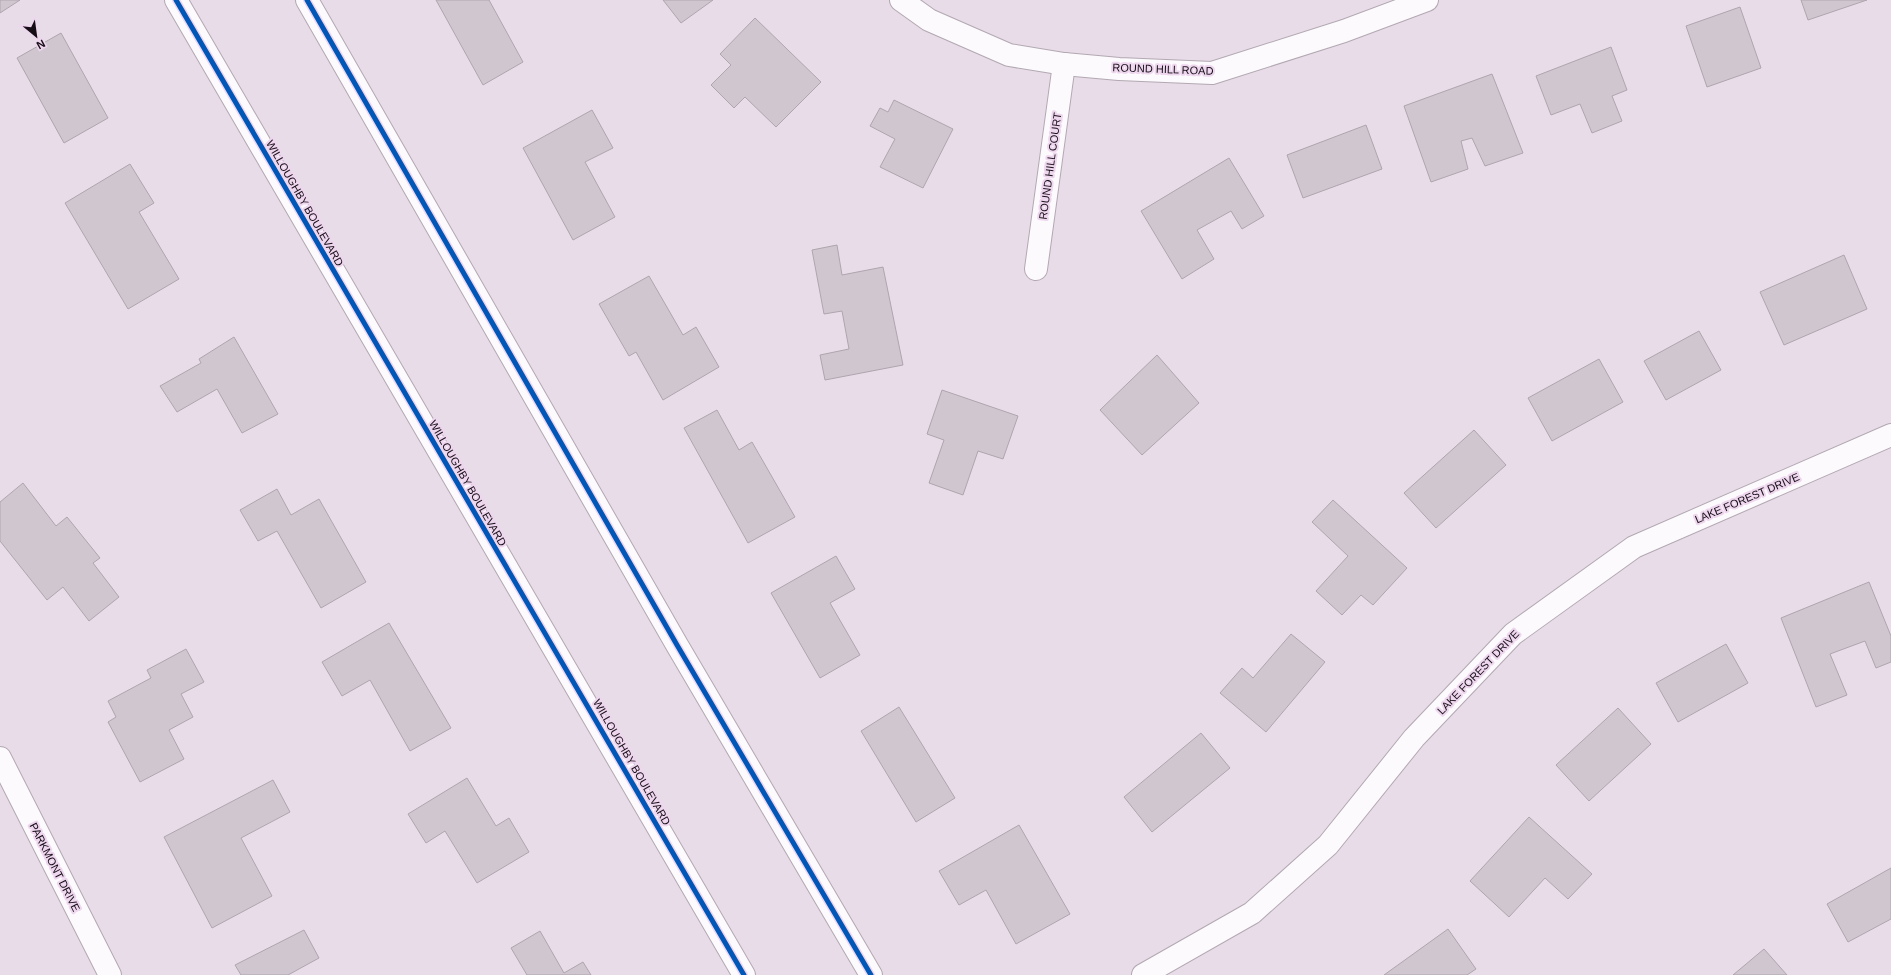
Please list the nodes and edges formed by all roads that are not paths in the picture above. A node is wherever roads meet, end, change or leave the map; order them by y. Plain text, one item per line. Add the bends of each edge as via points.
1 (176, 0) edge
2 (307, 0) edge
3 (901, 0) edge
4 (1427, 0) edge
5 (1064, 64) junction
6 (1036, 269) dead end
7 (1891, 436) edge
8 (0, 758) edge
9 (110, 975) edge
10 (744, 975) edge
11 (871, 975) edge
12 (1143, 975) edge

1 - 10 street, WILLOUGHBY BOULEVARD
2 - 11 street via 677,645
3 - 5 street, ROUND HILL ROAD via 929,20 1009,55
4 - 5 street, ROUND HILL ROAD via 1344,31 1212,73
5 - 6 street, ROUND HILL COURT
7 - 12 street, LAKE FOREST DRIVE via 1634,547 1513,634 1414,738 1328,845 1252,913
8 - 9 street, PARKMONT DRIVE

